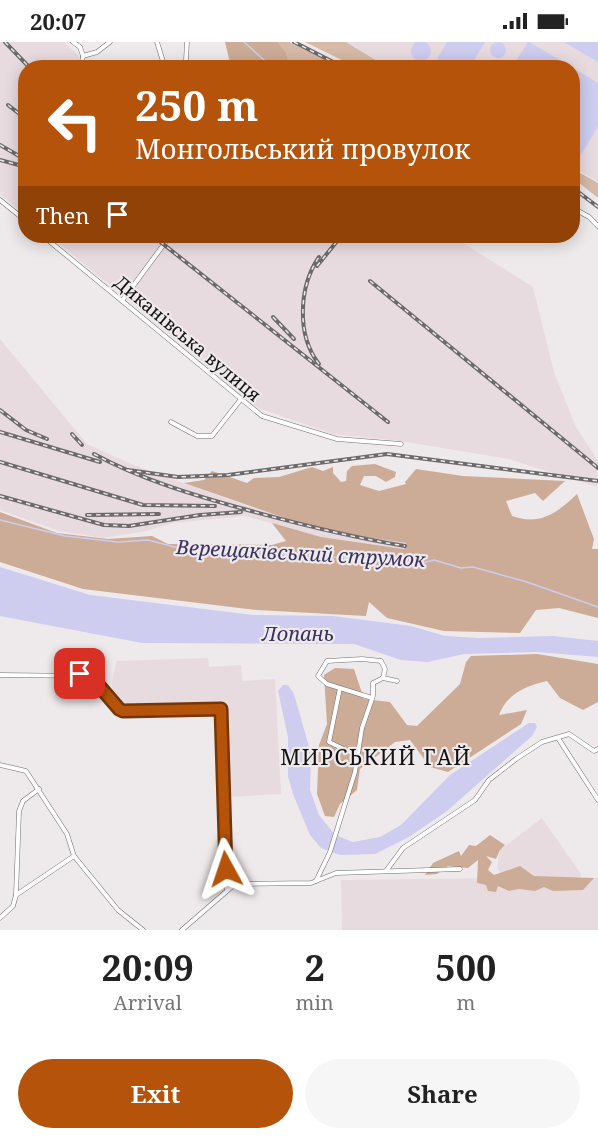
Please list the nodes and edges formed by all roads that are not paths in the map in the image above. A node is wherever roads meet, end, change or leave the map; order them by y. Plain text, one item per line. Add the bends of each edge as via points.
1 (73, 42) edge
2 (110, 42) edge
3 (158, 42) edge
4 (187, 42) edge
5 (83, 56) junction
6 (82, 60) edge
7 (163, 60) edge
8 (186, 60) edge
9 (0, 200) edge
10 (580, 212) edge
11 (18, 215) edge
12 (598, 226) edge
13 (52, 243) edge
14 (165, 243) edge
15 (122, 301) junction
16 (241, 399) junction
17 (171, 422) dead end
18 (401, 444) dead end
19 (0, 675) edge
20 (383, 678) junction
21 (397, 681) dead end
22 (340, 688) junction
23 (372, 698) junction
24 (558, 738) junction
25 (598, 749) edge
26 (358, 756) junction
27 (0, 765) edge
28 (39, 789) junction
29 (598, 800) edge
30 (74, 856) junction
31 (460, 869) dead end
32 (386, 872) junction
33 (316, 882) junction
34 (227, 889) junction
35 (16, 895) junction
36 (0, 918) edge
37 (140, 929) edge
38 (182, 930) edge

1 - 5 street
2 - 5 street
3 - 7 street
4 - 8 street
5 - 6 street
9 - 11 street
10 - 12 street
13 - 15 street, Диканівська вулиця
14 - 15 street
15 - 16 street, Диканівська вулиця
16 - 17 street via 212,436 197,436
16 - 18 street, Диканівська вулиця via 262,416 337,439
19 - 34 street via 88,676 123,711 221,709
20 - 21 street
20 - 22 street via 385,669 381,661 327,661 318,676
20 - 23 street via 373,683
22 - 23 street
22 - 26 street via 329,742
23 - 26 street
24 - 25 street via 569,734 594,751
24 - 29 street
24 - 32 street via 542,742 489,780 475,800 403,848
26 - 33 street via 339,825
27 - 28 street via 26,771
28 - 30 street via 67,834
28 - 35 street via 23,801 20,812
30 - 35 street
30 - 37 street via 100,890
31 - 32 street
32 - 33 street via 336,873
33 - 34 street via 235,884
34 - 38 street
35 - 36 street via 13,906

